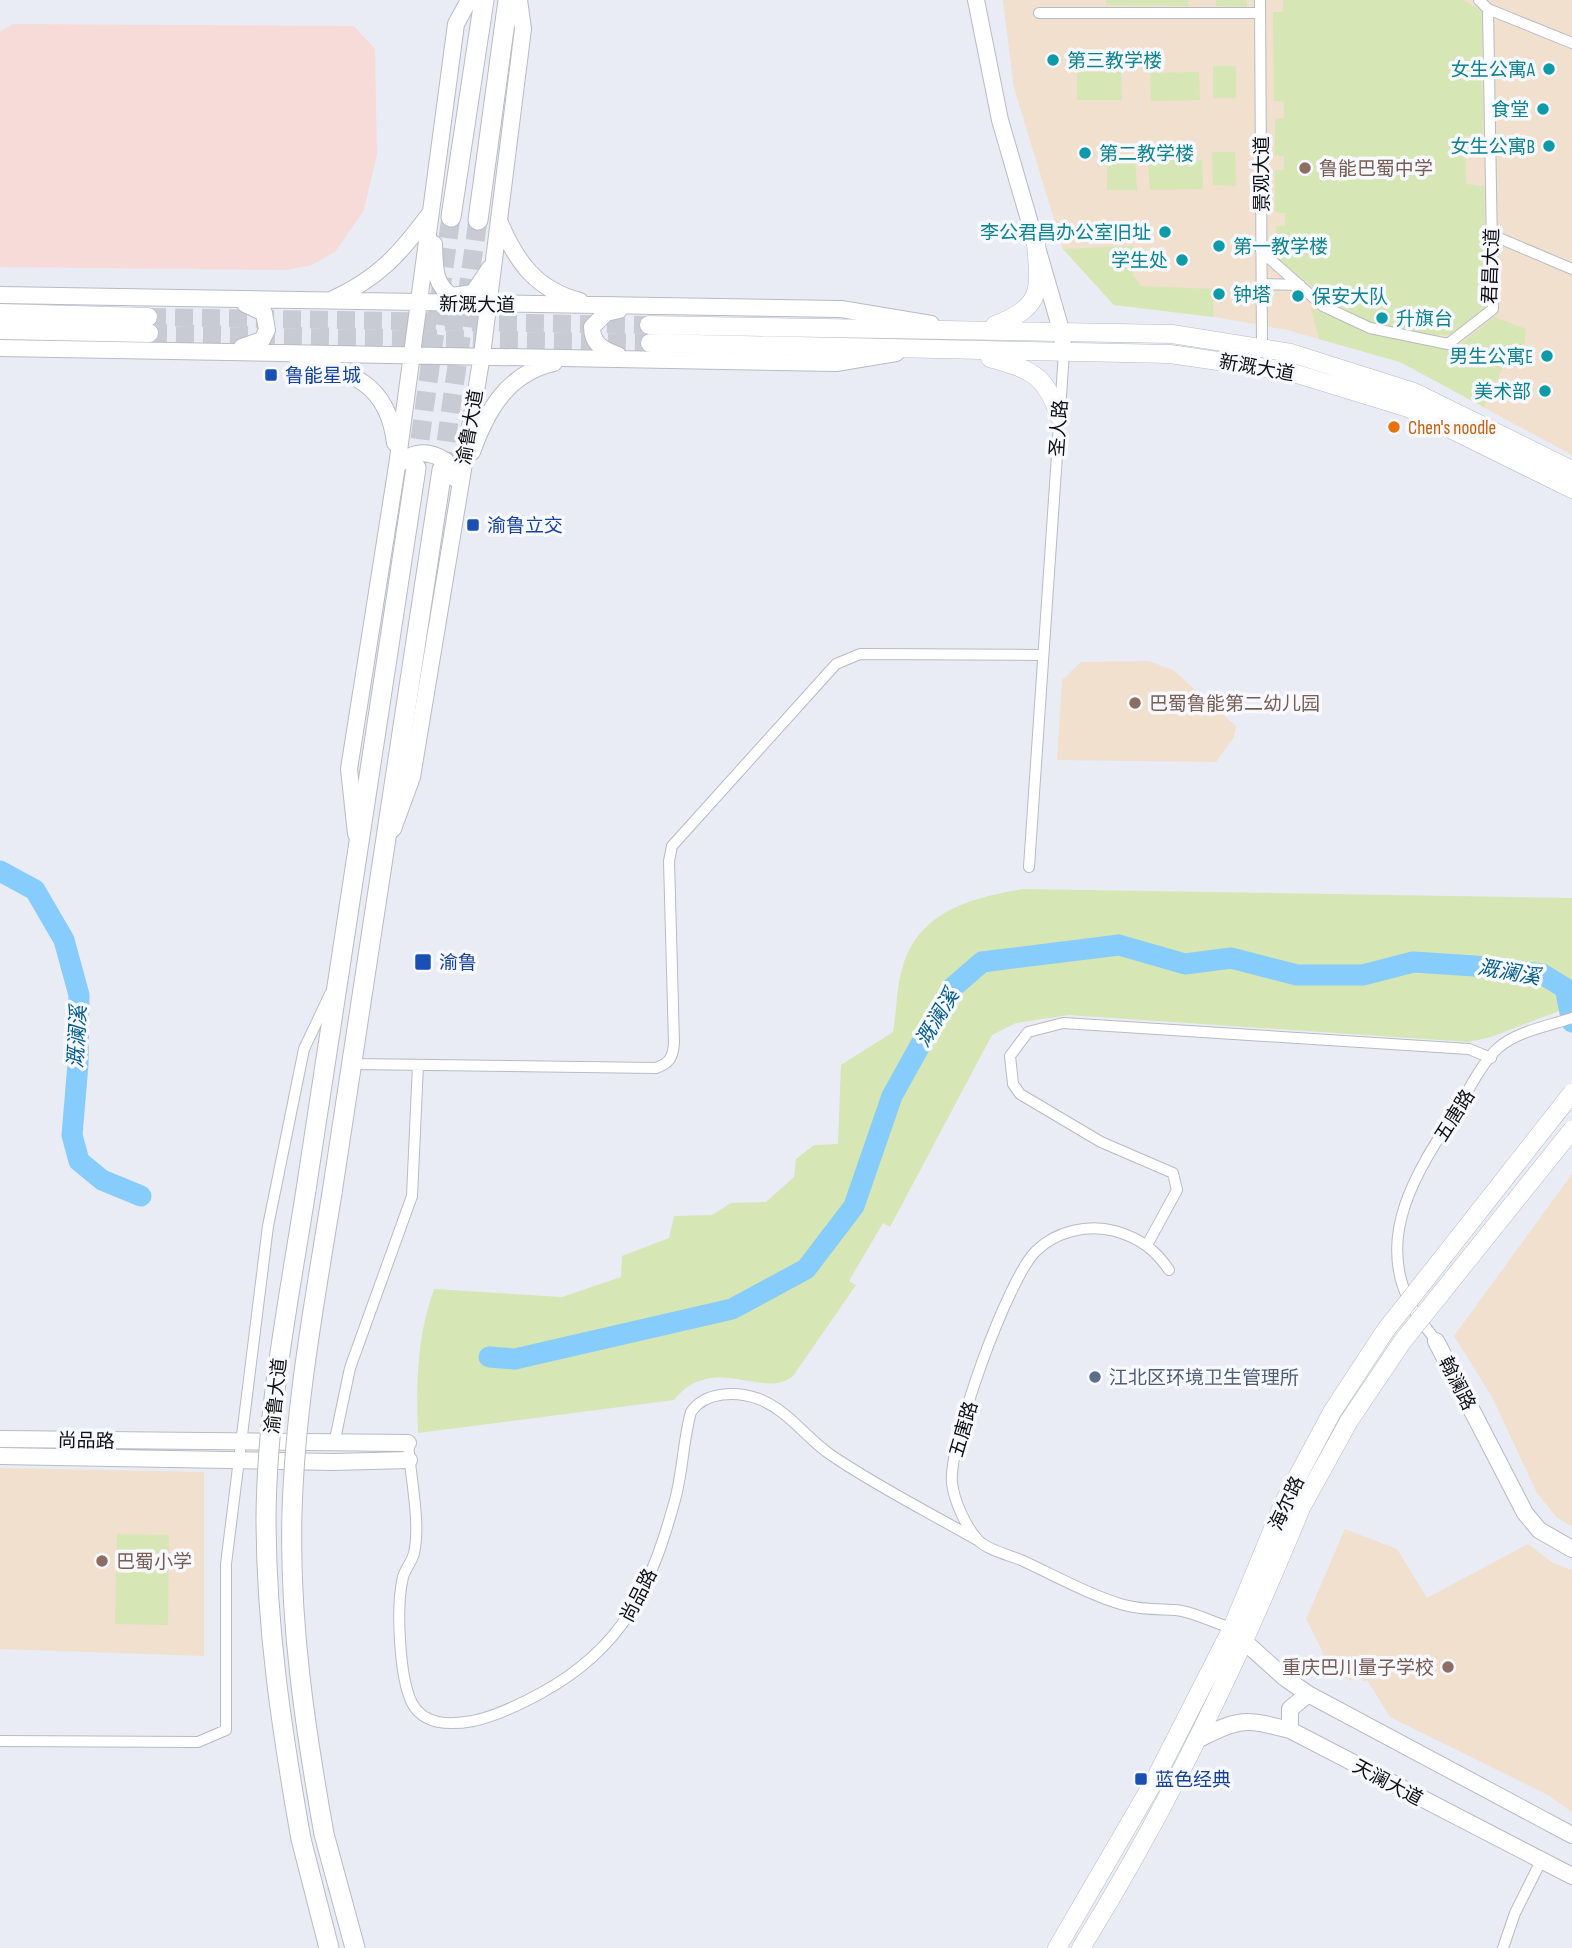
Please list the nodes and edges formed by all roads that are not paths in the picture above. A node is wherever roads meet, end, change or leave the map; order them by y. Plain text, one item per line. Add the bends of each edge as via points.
1 (468, 0) edge
2 (484, 0) edge
3 (508, 0) edge
4 (519, 0) edge
5 (976, 0) edge
6 (1260, 0) edge
7 (1479, 0) edge
8 (1488, 9) junction
9 (1039, 12) dead end
10 (1260, 12) junction
11 (1572, 43) edge
12 (441, 214) junction
13 (478, 220) tunnel mouth
14 (499, 222) junction
15 (1492, 235) junction
16 (1036, 244) junction
17 (1261, 251) junction
18 (495, 259) junction
19 (1572, 269) edge
20 (1262, 284) junction
21 (1300, 285) junction
22 (0, 295) edge
23 (231, 300) junction
24 (329, 302) junction
25 (419, 303) junction
26 (489, 304) junction
27 (600, 306) junction
28 (631, 306) junction
29 (0, 313) edge
30 (952, 328) junction
31 (986, 329) junction
32 (0, 330) edge
33 (1061, 330) junction
34 (0, 348) edge
35 (1262, 348) junction
36 (918, 350) junction
37 (219, 351) junction
38 (966, 351) junction
39 (262, 352) junction
40 (1064, 352) junction
41 (411, 354) junction
42 (482, 355) junction
43 (582, 358) junction
44 (632, 359) junction
45 (1059, 416) junction
46 (407, 467) junction
47 (442, 470) tunnel mouth
48 (1572, 470) edge
49 (1572, 489) edge
50 (458, 491) junction
51 (1042, 655) junction
52 (386, 848) junction
53 (1029, 866) dead end
54 (337, 980) junction
55 (1572, 1018) edge
56 (1492, 1058) junction
57 (353, 1064) junction
58 (418, 1065) junction
59 (1572, 1093) edge
60 (1572, 1130) edge
61 (1147, 1245) junction
62 (1169, 1270) dead end
63 (1436, 1341) junction
64 (0, 1438) edge
65 (240, 1442) junction
66 (408, 1443) joint
67 (334, 1444) junction
68 (0, 1456) edge
69 (238, 1460) junction
70 (409, 1460) junction
71 (1572, 1538) edge
72 (979, 1541) junction
73 (1572, 1549) edge
74 (1232, 1628) junction
75 (1245, 1643) junction
76 (1308, 1694) junction
77 (1290, 1731) junction
78 (1199, 1739) junction
79 (0, 1741) edge
80 (1572, 1835) edge
81 (1541, 1861) junction
82 (1572, 1876) edge
83 (329, 1948) edge
84 (355, 1948) edge
85 (1057, 1948) edge
86 (1082, 1948) edge
87 (1503, 1948) edge

1 - 12 street, 渝鲁大道 via 456,24
2 - 12 highway, 渝鲁大道
3 - 13 highway
4 - 14 street, 渝鲁大道 via 523,29
5 - 16 street, 圣人路 via 1000,120
6 - 10 street, 景观大道
7 - 8 street
8 - 11 street
8 - 15 street, 君昌大道
9 - 10 street
10 - 17 street, 景观大道
12 - 18 street via 436,278 442,290 452,296 473,293
12 - 24 street via 383,270
12 - 25 street, 渝鲁大道
14 - 18 street, 渝鲁大道
14 - 27 street via 511,250 545,288
15 - 19 street
15 - 21 street, 君昌大道 via 1493,309 1448,344 1370,328 1323,306
16 - 31 main road via 1040,283 1035,299 1011,319
16 - 33 street, 圣人路
17 - 20 street, 景观大道
17 - 21 street, 君昌大道
18 - 26 street, 渝鲁大道
20 - 21 street
20 - 35 street, 景观大道
22 - 23 street, 新溉大道
23 - 24 street, 新溉大道
23 - 37 street via 264,313 267,330 262,340
24 - 25 street, 新溉大道
25 - 26 street, 新溉大道
25 - 41 street, 渝鲁大道
26 - 27 street, 新溉大道
26 - 42 street, 渝鲁大道
27 - 28 street, 新溉大道
28 - 30 street, 新溉大道 via 842,309
28 - 44 street via 598,318 592,337 607,352
29 - 32 main road via 148,325
30 - 31 main road, 新溉大道
30 - 36 main road, 新溉大道 via 649,334
31 - 33 main road, 新溉大道
33 - 35 main road, 新溉大道 via 1172,334
33 - 40 street, 圣人路
34 - 37 street, 新溉大道
35 - 48 main road, 新溉大道 via 1414,391
36 - 38 main road, 新溉大道
36 - 44 street, 新溉大道 via 836,363
37 - 39 street, 新溉大道
38 - 40 main road, 新溉大道
38 - 45 main road via 1034,373 1050,393
39 - 41 street, 新溉大道
39 - 46 street via 336,368 376,393 390,415
40 - 45 street, 圣人路
40 - 49 main road, 新溉大道 via 1170,354 1287,371 1408,408
41 - 42 street, 新溉大道
41 - 46 street, 渝鲁大道
42 - 43 street, 新溉大道
42 - 50 street, 渝鲁大道
43 - 44 street, 新溉大道
43 - 50 street via 535,368 512,382 486,419
45 - 51 street, 圣人路
46 - 50 street via 415,453 437,455 451,469
46 - 54 highway, 渝鲁大道
47 - 52 highway, 渝鲁大道
50 - 52 street, 渝鲁大道 via 412,777
51 - 53 street, 圣人路
51 - 58 street via 860,654 836,664 672,846 674,1043 667,1064 656,1068
52 - 57 highway, 渝鲁大道
54 - 65 street via 301,1061 268,1226
54 - 83 highway, 渝鲁大道, bridge via 277,1369 266,1516 277,1707 300,1839
55 - 56 street, 五唐路 via 1522,1034 1498,1048
56 - 61 street via 1469,1049 1063,1023 1028,1032 1010,1056 1013,1084 1020,1094 1101,1142 1173,1173 1177,1190
56 - 63 street, 五唐路 via 1410,1188 1397,1225 1397,1261 1409,1301
57 - 58 street
57 - 84 highway, 渝鲁大道, bridge via 303,1372 292,1512 302,1706 324,1834
58 - 67 street via 412,1196 350,1368
59 - 74 main road, 海尔路, bridge via 1385,1331 1332,1412 1284,1502
60 - 75 main road, 海尔路, bridge via 1402,1342 1349,1421 1301,1508
61 - 62 street, 五唐路
61 - 72 street, 五唐路 via 1108,1229 1083,1228 1056,1236 1018,1273 952,1463 957,1502
63 - 71 street, 翰澜路 via 1478,1401 1536,1511
63 - 73 street, 翰澜路 via 1525,1514 1539,1530
64 - 65 street, 尚品路
65 - 67 street, 尚品路
65 - 69 street
66 - 67 street, 尚品路
66 - 70 street, 尚品路
68 - 69 street, 尚品路
69 - 70 street, 尚品路
69 - 79 street via 226,1564 226,1730 198,1742
70 - 72 street, 尚品路 via 415,1531 414,1553 402,1580 403,1665 413,1705 441,1723 481,1719 568,1679 625,1624 650,1577 676,1499 691,1412 707,1397 743,1395 778,1408 830,1455
72 - 74 street via 1121,1604 1178,1610
74 - 75 street, 天澜大道
74 - 85 main road, 海尔路 via 1153,1783
75 - 76 street, 天澜大道
75 - 78 main road, 海尔路
76 - 77 street via 1290,1709
76 - 80 street, 天澜大道
77 - 78 street, 天澜大道 via 1252,1720 1231,1722
77 - 81 street, 天澜大道
78 - 86 main road, 海尔路
81 - 82 street, 天澜大道
81 - 87 street

